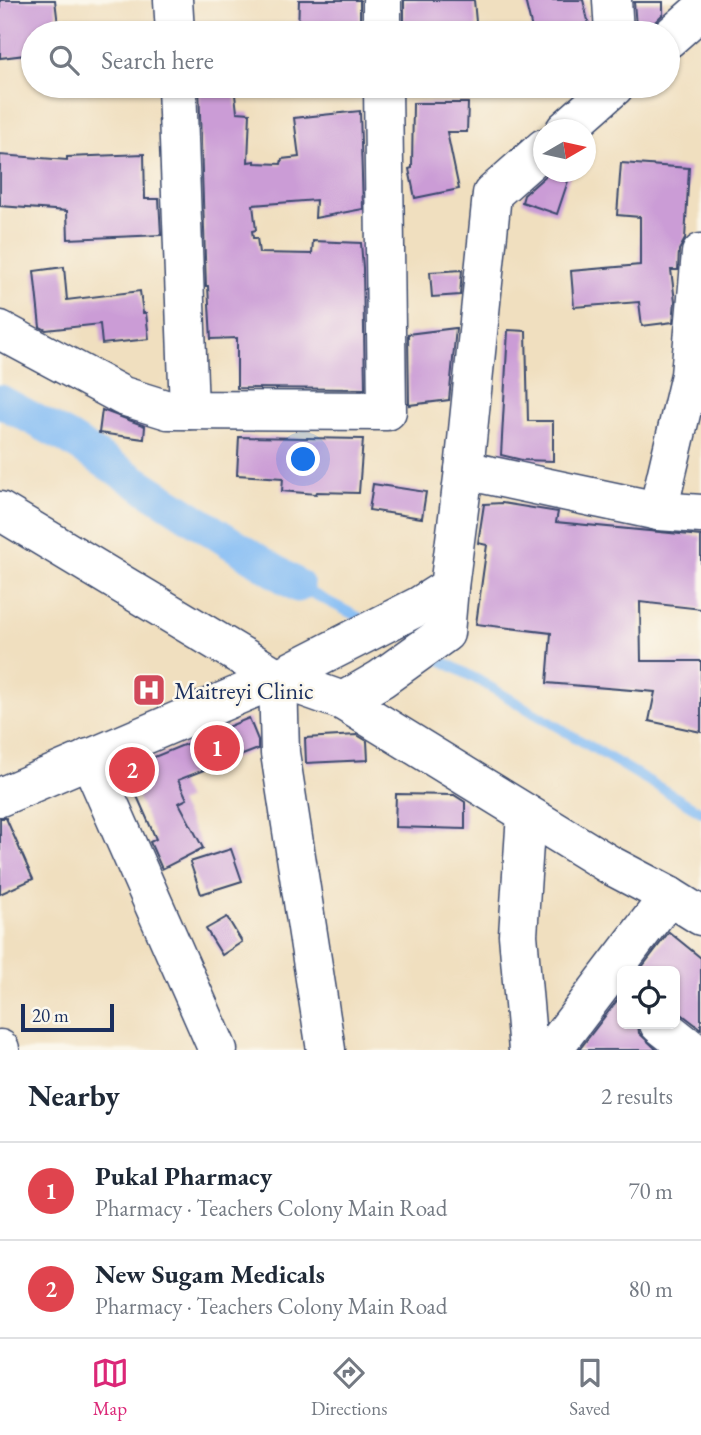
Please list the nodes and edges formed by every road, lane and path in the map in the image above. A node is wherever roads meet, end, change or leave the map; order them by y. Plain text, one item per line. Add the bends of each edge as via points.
1 (173, 0) edge
2 (382, 0) edge
3 (612, 0) edge
4 (701, 10) edge
5 (174, 21) edge
6 (382, 21) edge
7 (613, 21) edge
8 (680, 28) edge
9 (177, 98) edge
10 (383, 98) edge
11 (601, 98) edge
12 (578, 119) edge
13 (533, 158) edge
14 (701, 253) edge
15 (0, 330) edge
16 (189, 410) junction
17 (464, 470) junction
18 (0, 511) edge
19 (658, 511) junction
20 (701, 514) edge
21 (438, 609) junction
22 (278, 678) junction
23 (343, 701) junction
24 (89, 758) junction
25 (0, 797) edge
26 (526, 814) junction
27 (669, 895) junction
28 (701, 916) edge
29 (613, 988) edge
30 (665, 1029) edge
31 (218, 1050) edge
32 (326, 1050) edge
33 (547, 1050) edge
34 (692, 1050) edge

1 - 5 street
2 - 6 street
3 - 7 street
4 - 8 street
9 - 16 street
10 - 16 street via 387,411
11 - 12 street
13 - 17 street via 492,194
14 - 19 street via 690,375
15 - 16 street via 123,396 168,410
17 - 19 street
17 - 21 street
18 - 22 street
19 - 20 street
21 - 22 street via 328,652
21 - 23 street via 381,680
22 - 23 street
22 - 24 street
22 - 32 street via 280,753
23 - 26 street
24 - 25 street
24 - 31 street
26 - 27 street
26 - 33 street via 518,935
27 - 28 street
27 - 29 street
29 - 33 street
30 - 34 street

